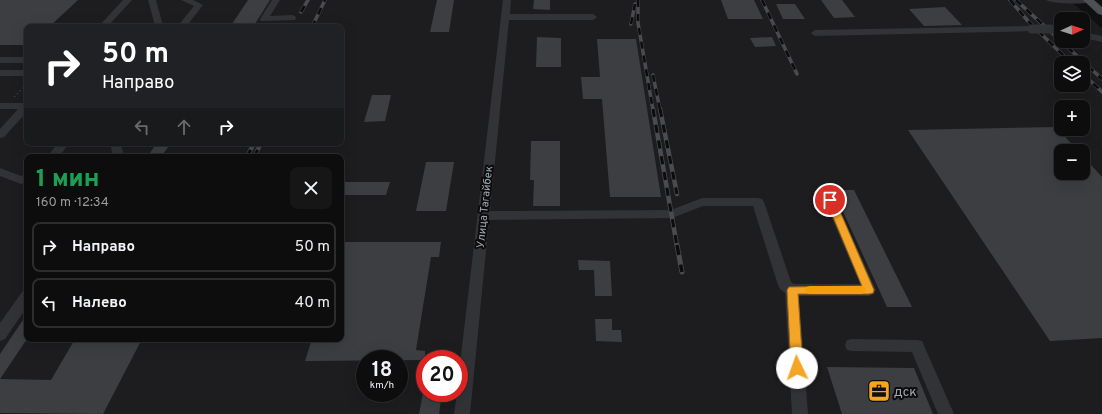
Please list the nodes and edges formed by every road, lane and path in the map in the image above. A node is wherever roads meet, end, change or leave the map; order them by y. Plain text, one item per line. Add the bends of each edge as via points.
1 (128, 0) edge
2 (152, 0) edge
3 (185, 0) edge
4 (276, 0) edge
5 (507, 0) edge
6 (1050, 0) edge
7 (1068, 0) edge
8 (1088, 0) edge
9 (1102, 12) edge
10 (505, 17) junction
11 (593, 17) dead end
12 (292, 18) dead end
13 (105, 24) edge
14 (158, 24) edge
15 (183, 24) edge
16 (1054, 30) edge
17 (815, 33) dead end
18 (1090, 36) edge
19 (1102, 39) edge
20 (0, 60) edge
21 (24, 60) edge
22 (0, 73) edge
23 (24, 73) edge
24 (24, 87) edge
25 (11, 101) dead end
26 (0, 106) edge
27 (24, 106) edge
28 (24, 109) edge
29 (0, 135) edge
30 (62, 146) edge
31 (55, 154) edge
32 (0, 172) edge
33 (24, 179) edge
34 (830, 200) dead end
35 (483, 216) junction
36 (792, 290) junction
37 (24, 300) edge
38 (0, 334) edge
39 (852, 345) dead end
40 (462, 414) edge
41 (800, 414) edge
42 (946, 414) edge

1 - 13 street
2 - 14 street
3 - 15 street via 199,5
4 - 12 street via 264,19
5 - 10 street, Улица Тагайбек
6 - 7 street
7 - 8 street
8 - 9 main road
10 - 11 street
10 - 35 street, Улица Тагайбек
16 - 17 street, bridge
18 - 19 street
20 - 21 street
22 - 23 street
24 - 25 path
26 - 27 street
28 - 29 street
30 - 31 street
32 - 33 street
34 - 36 street via 869,290
35 - 36 street via 672,214 702,202 758,202 784,285
35 - 40 street, Улица Тагайбек
36 - 41 street
37 - 38 street
39 - 42 street via 917,346

